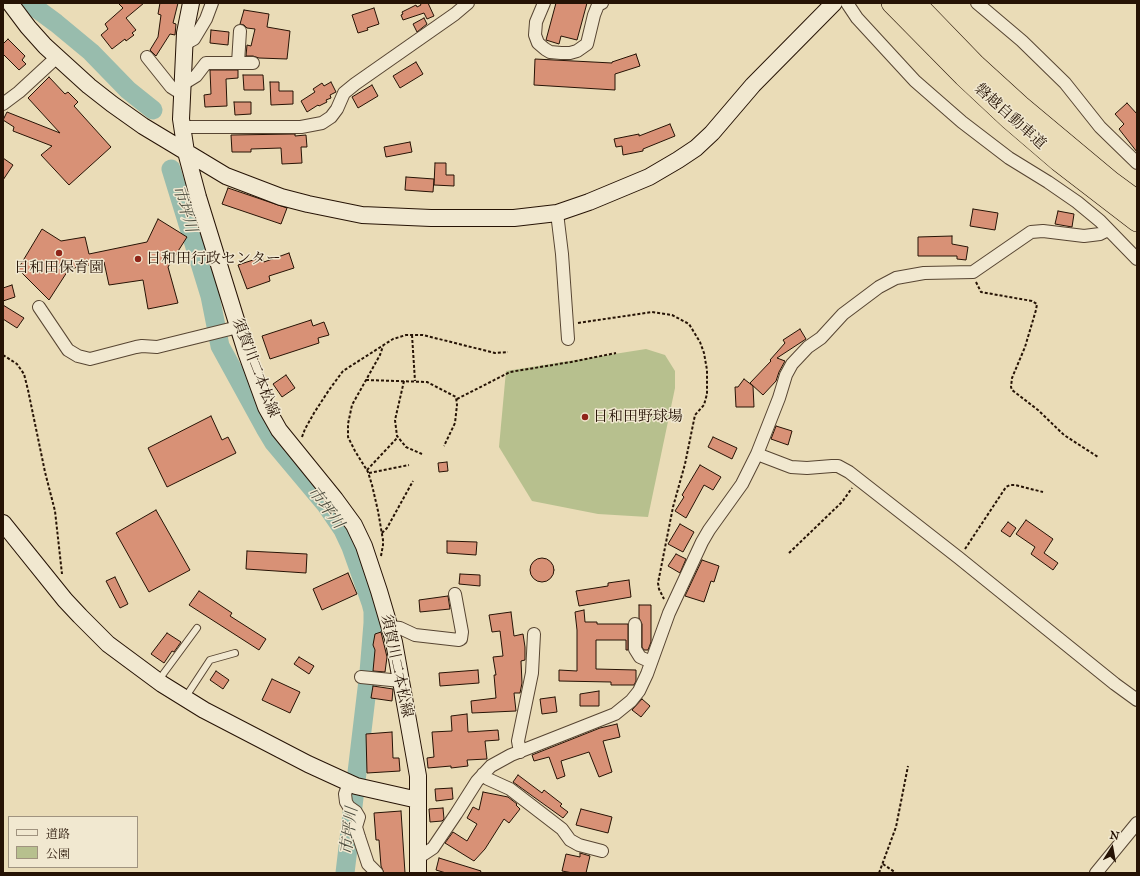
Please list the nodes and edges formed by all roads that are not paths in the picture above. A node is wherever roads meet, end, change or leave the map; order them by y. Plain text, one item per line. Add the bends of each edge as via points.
1 (10, 3) edge
2 (191, 3) edge
3 (212, 3) edge
4 (468, 3) edge
5 (544, 3) edge
6 (834, 3) edge
7 (846, 3) edge
8 (892, 3) edge
9 (915, 3) edge
10 (976, 3) edge
11 (600, 4) edge
12 (240, 31) dead end
13 (185, 44) junction
14 (57, 57) junction
15 (147, 57) dead end
16 (238, 63) junction
17 (253, 63) dead end
18 (183, 89) junction
19 (3, 104) edge
20 (182, 127) junction
21 (186, 152) junction
22 (1137, 163) edge
23 (1137, 201) edge
24 (557, 213) junction
25 (1137, 221) edge
26 (1108, 230) junction
27 (1137, 259) edge
28 (39, 307) dead end
29 (238, 327) junction
30 (568, 339) dead end
31 (757, 454) junction
32 (3, 522) edge
33 (455, 594) dead end
34 (635, 624) dead end
35 (390, 627) junction
36 (197, 628) dead end
37 (534, 634) dead end
38 (236, 653) dead end
39 (651, 662) junction
40 (361, 677) dead end
41 (158, 681) junction
42 (401, 681) junction
43 (185, 698) junction
44 (1137, 700) edge
45 (520, 752) junction
46 (483, 774) junction
47 (349, 783) junction
48 (418, 800) junction
49 (1137, 822) edge
50 (602, 851) dead end
51 (418, 865) edge
52 (377, 873) edge
53 (1096, 873) edge

1 - 14 street via 28,27
2 - 13 street, 須賀川二本松線
3 - 13 street via 194,39
4 - 20 street via 344,93 331,118 322,123 301,127
5 - 11 street via 536,22 535,34 538,43 550,52 561,53 577,51 587,44
6 - 24 street via 753,85 696,148 650,177
7 - 26 street via 915,82 1003,154 1077,202
8 - 25 highway, 磐越自動車道 via 1010,119 1060,162
9 - 23 highway, 磐越自動車道 via 975,65 1020,106
10 - 22 street via 1022,41 1065,83 1100,126
12 - 16 street
13 - 18 street, 須賀川二本松線
14 - 19 street
14 - 21 street via 112,104
15 - 18 street via 171,87
16 - 17 street
16 - 18 street via 206,63
18 - 20 street, 須賀川二本松線
20 - 21 street, 須賀川二本松線
21 - 24 street via 226,176 264,191 308,204 362,215 514,218
21 - 29 street, 須賀川二本松線
24 - 30 street
26 - 27 street
26 - 31 street via 1084,236 1031,232 974,271 924,273 896,278 879,287 843,314 792,364
28 - 29 street via 64,346 78,356 90,360 136,347 157,347
29 - 35 street, 須賀川二本松線 via 266,407 279,430 354,525
31 - 39 street via 742,484 709,530 672,607
31 - 44 street via 791,467 838,466 849,472
32 - 41 street via 80,616 108,644
33 - 35 street via 461,639 415,635 400,628
34 - 39 street via 635,649 640,657
35 - 42 street, 須賀川二本松線
36 - 41 lane
37 - 45 street via 532,673 518,741
38 - 43 lane via 210,660
39 - 45 street via 639,691 621,710
40 - 42 street
41 - 43 street
42 - 48 street, 須賀川二本松線 via 418,776
43 - 47 street via 301,761
45 - 46 street via 498,761
46 - 50 street via 510,789 562,829 570,840
46 - 51 street via 433,848
47 - 48 street
47 - 52 street via 346,802 359,817 356,827 359,837 368,864
48 - 51 street, 須賀川二本松線
49 - 53 street

